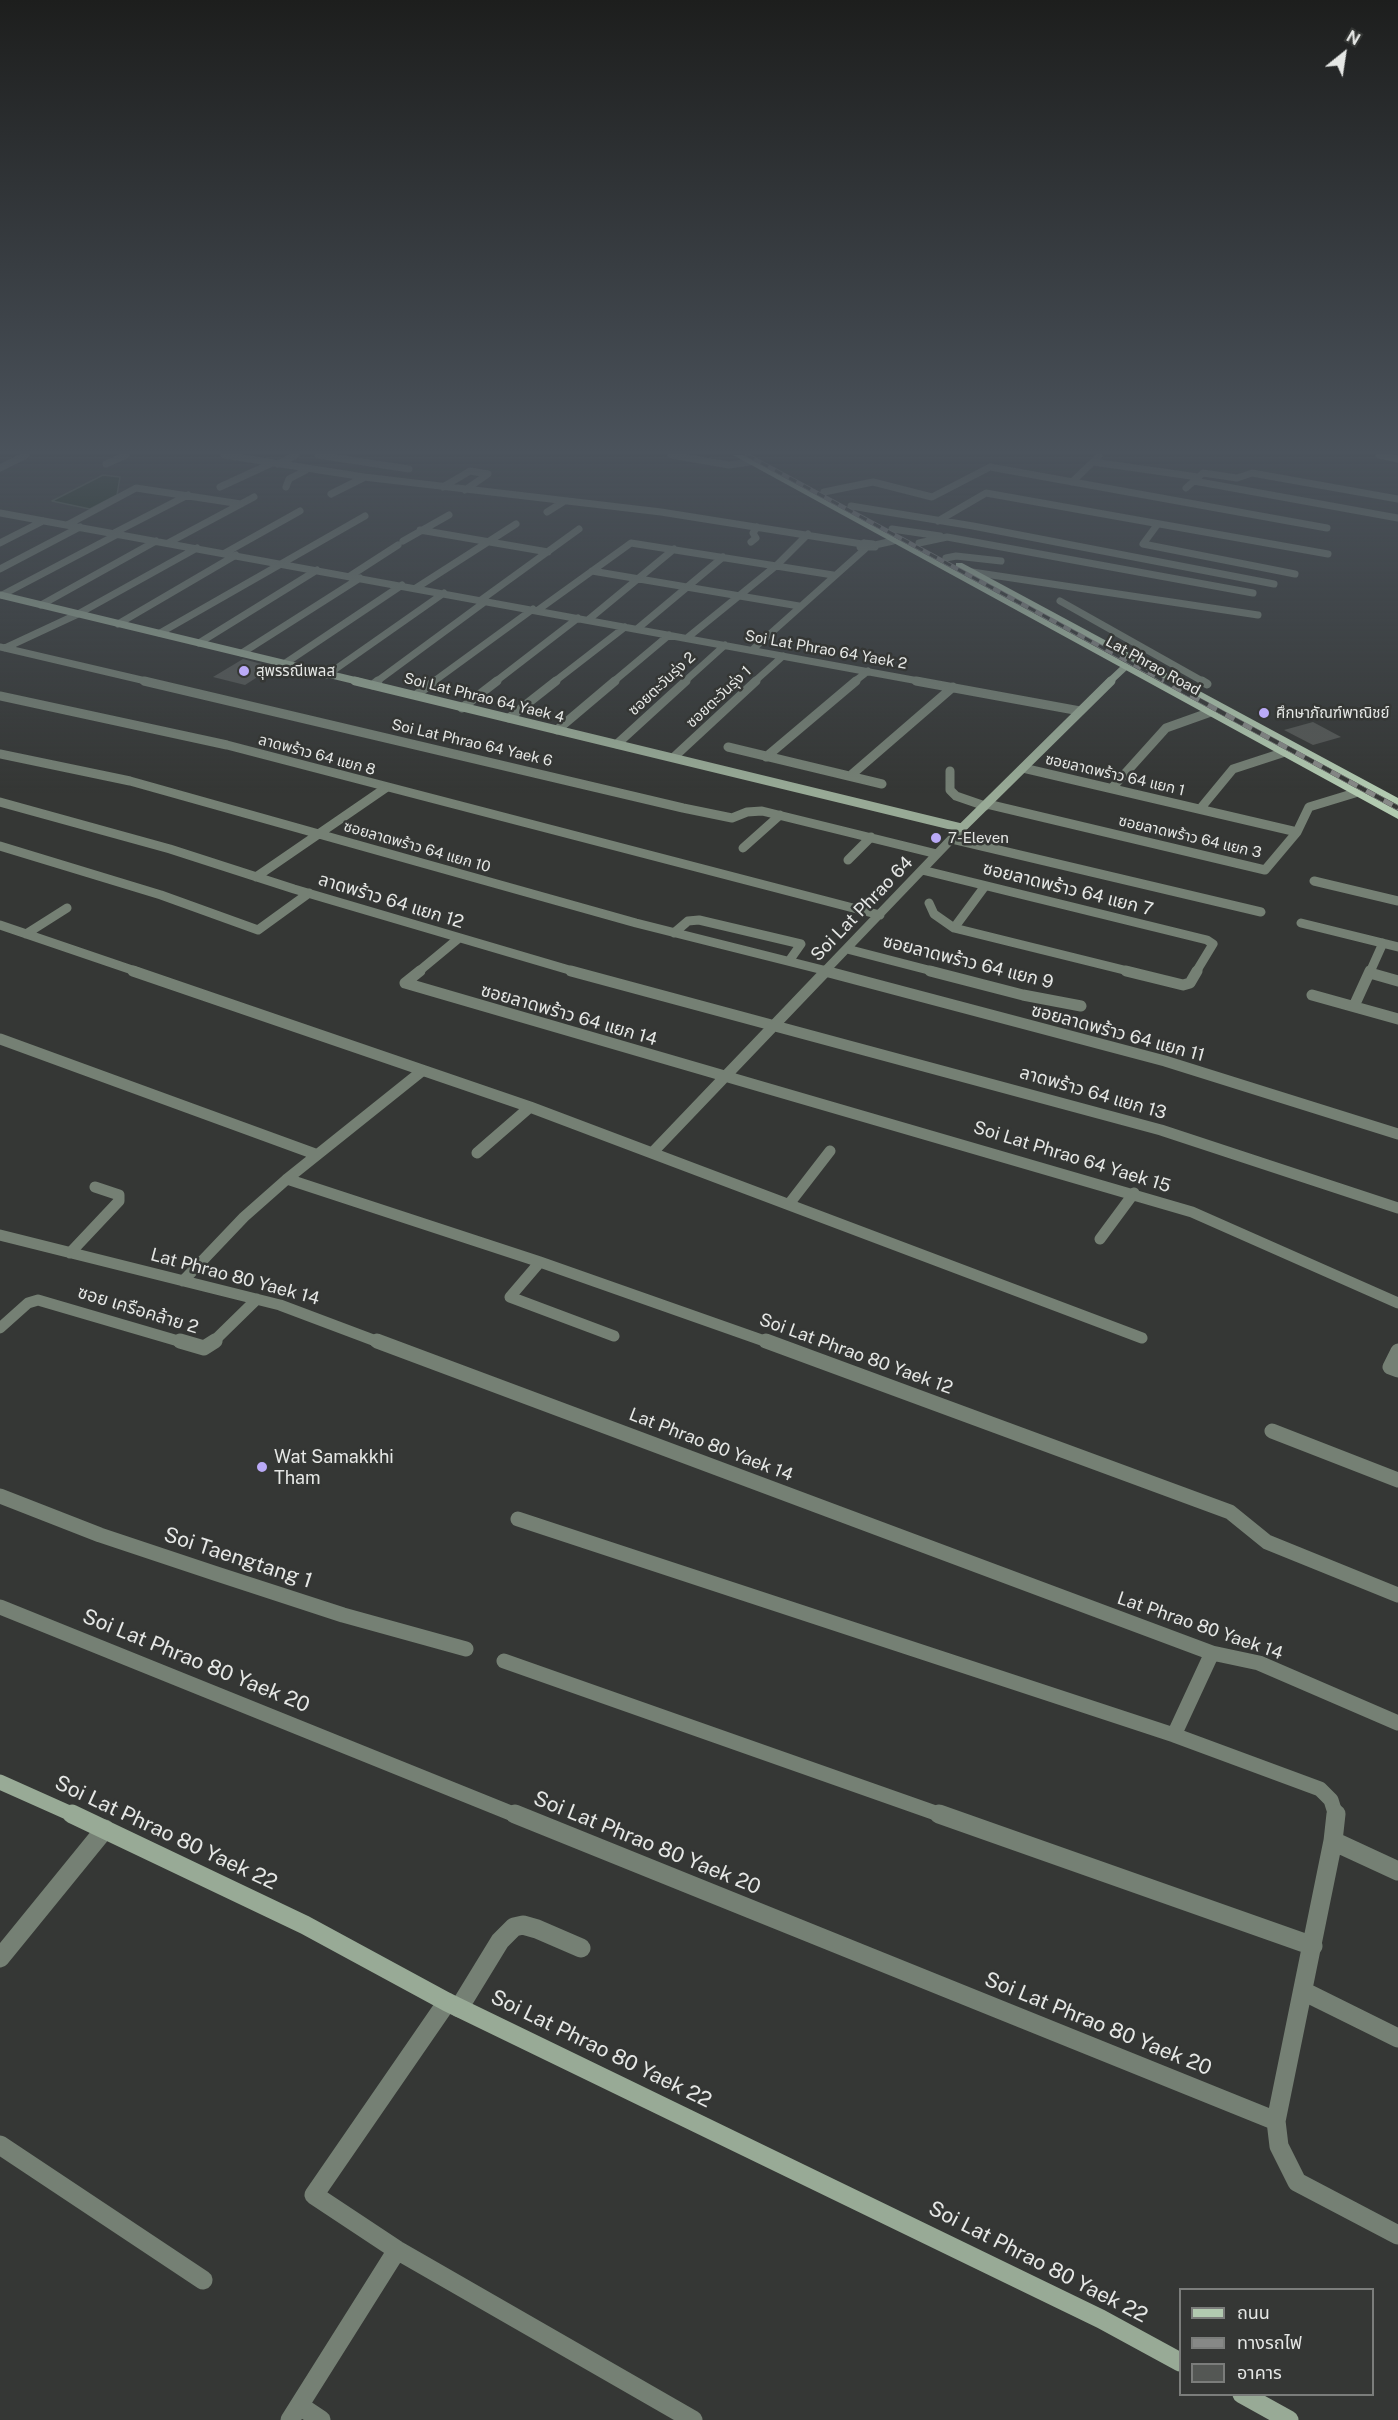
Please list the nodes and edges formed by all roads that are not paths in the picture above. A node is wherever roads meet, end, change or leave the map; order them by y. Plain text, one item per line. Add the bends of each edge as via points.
1 (56, 568) edge
2 (108, 568) edge
3 (161, 568) edge
4 (209, 568) edge
5 (271, 568) edge
6 (306, 568) edge
7 (362, 568) edge
8 (447, 568) edge
9 (527, 568) edge
10 (595, 568) edge
11 (651, 568) edge
12 (710, 568) edge
13 (773, 568) edge
14 (793, 568) edge
15 (841, 568) edge
16 (943, 568) edge
17 (964, 568) edge
18 (1117, 568) edge
19 (1188, 568) edge
20 (1264, 568) edge
21 (317, 570) junction
22 (591, 571) junction
23 (972, 572) junction
24 (1295, 574) dead end
25 (833, 575) junction
26 (350, 576) junction
27 (360, 578) junction
28 (638, 579) junction
29 (1274, 584) dead end
30 (402, 585) junction
31 (686, 587) junction
32 (416, 588) junction
33 (444, 593) junction
34 (1254, 593) dead end
35 (740, 596) junction
36 (3, 597) edge
37 (484, 600) junction
38 (1060, 601) dead end
39 (41, 605) junction
40 (799, 606) junction
41 (535, 610) junction
42 (78, 614) junction
43 (1258, 615) dead end
44 (578, 618) junction
45 (588, 620) junction
46 (118, 624) junction
47 (626, 627) junction
48 (637, 629) junction
49 (160, 633) junction
50 (669, 635) junction
51 (687, 638) junction
52 (199, 643) junction
53 (724, 645) junction
54 (2, 647) edge
55 (752, 650) junction
56 (242, 653) junction
57 (783, 656) junction
58 (1139, 662) junction
59 (284, 664) junction
60 (1125, 667) junction
61 (868, 671) junction
62 (327, 675) junction
63 (1207, 684) dead end
64 (373, 685) junction
65 (953, 687) junction
66 (416, 695) junction
67 (0, 696) edge
68 (462, 708) junction
69 (1080, 711) junction
70 (1208, 713) junction
71 (509, 718) junction
72 (557, 730) junction
73 (617, 744) junction
74 (728, 747) dead end
75 (1282, 753) junction
76 (0, 754) edge
77 (674, 757) junction
78 (766, 757) junction
79 (1023, 768) junction
80 (950, 771) dead end
81 (850, 776) junction
82 (882, 784) dead end
83 (387, 787) junction
84 (1112, 788) junction
85 (1355, 793) junction
86 (0, 802) edge
87 (1398, 802) edge
88 (986, 805) junction
89 (1200, 809) junction
90 (780, 815) junction
91 (1398, 816) edge
92 (962, 828) junction
93 (1297, 832) junction
94 (317, 834) junction
95 (871, 837) junction
96 (952, 839) junction
97 (0, 846) edge
98 (743, 848) dead end
99 (937, 854) junction
100 (848, 860) dead end
101 (922, 870) junction
102 (256, 877) junction
103 (1314, 881) dead end
104 (985, 886) junction
105 (309, 893) junction
106 (1398, 901) edge
107 (929, 903) dead end
108 (67, 908) dead end
109 (1261, 912) dead end
110 (880, 915) junction
111 (1301, 923) dead end
112 (0, 925) edge
113 (954, 928) junction
114 (674, 933) junction
115 (26, 934) junction
116 (459, 938) junction
117 (1383, 943) junction
118 (1398, 947) edge
119 (847, 949) junction
120 (789, 961) junction
121 (826, 970) junction
122 (1370, 973) junction
123 (1398, 981) edge
124 (1312, 995) dead end
125 (1081, 1006) dead end
126 (1354, 1006) junction
127 (1398, 1018) edge
128 (774, 1026) junction
129 (0, 1039) edge
130 (422, 1071) junction
131 (725, 1077) junction
132 (530, 1107) junction
133 (1398, 1134) edge
134 (830, 1151) dead end
135 (652, 1152) junction
136 (477, 1153) dead end
137 (315, 1154) junction
138 (287, 1179) junction
139 (95, 1187) dead end
140 (1134, 1193) junction
141 (789, 1204) junction
142 (1398, 1208) edge
143 (0, 1235) edge
144 (1100, 1239) dead end
145 (70, 1253) junction
146 (540, 1262) junction
147 (183, 1281) junction
148 (257, 1299) junction
149 (1398, 1304) edge
150 (0, 1328) edge
151 (614, 1336) dead end
152 (1142, 1338) dead end
153 (1398, 1350) edge
154 (1398, 1370) edge
155 (1272, 1431) dead end
156 (1398, 1480) edge
157 (0, 1496) edge
158 (518, 1519) dead end
159 (1398, 1595) edge
160 (0, 1607) edge
161 (466, 1649) dead end
162 (1212, 1653) junction
163 (504, 1661) dead end
164 (1398, 1723) edge
165 (1174, 1735) junction
166 (0, 1782) edge
167 (105, 1829) junction
168 (1333, 1841) junction
169 (1398, 1871) edge
170 (1313, 1946) junction
171 (581, 1948) dead end
172 (0, 1958) edge
173 (1303, 1991) junction
174 (453, 2005) junction
175 (1398, 2038) edge
176 (1276, 2121) junction
177 (0, 2145) edge
178 (1398, 2235) edge
179 (397, 2250) junction
180 (203, 2280) dead end
181 (1179, 2361) edge
182 (1246, 2396) edge
183 (295, 2413) edge
184 (321, 2420) edge
185 (693, 2420) edge
186 (1289, 2420) edge

1 - 36 street
2 - 39 street
3 - 42 street
4 - 46 street
5 - 49 street
6 - 21 street, Soi Lat Phrao 64 Yaek 2
7 - 26 street
8 - 32 street
9 - 37 street
10 - 22 street
11 - 28 street
12 - 31 street
13 - 35 street
14 - 25 street
15 - 25 street
16 - 60 main road, Lat Phrao Road
17 - 23 main road, Lat Phrao Road
18 - 34 street
19 - 29 street
20 - 24 street
21 - 26 street, Soi Lat Phrao 64 Yaek 2
21 - 52 street
22 - 28 street
22 - 41 street
23 - 43 street
23 - 58 main road, Lat Phrao Road
25 - 40 street
26 - 27 street, Soi Lat Phrao 64 Yaek 2
27 - 30 street, Soi Lat Phrao 64 Yaek 2
27 - 56 street
28 - 31 street
28 - 45 street
30 - 32 street, Soi Lat Phrao 64 Yaek 2
30 - 59 street
31 - 35 street
31 - 48 street
32 - 33 street, Soi Lat Phrao 64 Yaek 2
33 - 37 street, Soi Lat Phrao 64 Yaek 2
33 - 62 street
35 - 40 street
35 - 51 street
36 - 39 street, Soi Lat Phrao 64 Yaek 4
37 - 41 street, Soi Lat Phrao 64 Yaek 2
37 - 64 street
38 - 63 street
39 - 42 street, Soi Lat Phrao 64 Yaek 4
40 - 55 street
41 - 44 street, Soi Lat Phrao 64 Yaek 2
41 - 66 street
42 - 46 street, Soi Lat Phrao 64 Yaek 4
42 - 54 street
44 - 45 street, Soi Lat Phrao 64 Yaek 2
44 - 68 street
45 - 47 street, Soi Lat Phrao 64 Yaek 2
46 - 49 street, Soi Lat Phrao 64 Yaek 4
47 - 48 street, Soi Lat Phrao 64 Yaek 2
47 - 71 street
48 - 50 street, Soi Lat Phrao 64 Yaek 2
49 - 52 street, Soi Lat Phrao 64 Yaek 4
50 - 51 street, Soi Lat Phrao 64 Yaek 2
50 - 72 street
51 - 53 street, Soi Lat Phrao 64 Yaek 2
52 - 56 street, Soi Lat Phrao 64 Yaek 4
53 - 55 street, Soi Lat Phrao 64 Yaek 2
53 - 73 street, ซอยตะวันรุ่ง 2
54 - 90 street, Soi Lat Phrao 64 Yaek 6 via 706,813 732,818 762,811
55 - 57 street, Soi Lat Phrao 64 Yaek 2
56 - 59 street, Soi Lat Phrao 64 Yaek 4
57 - 61 street, Soi Lat Phrao 64 Yaek 2
57 - 77 street, ซอยตะวันรุ่ง 1
58 - 60 main road
58 - 87 main road, Lat Phrao Road
59 - 62 street, Soi Lat Phrao 64 Yaek 4
60 - 69 street, Soi Lat Phrao 64
60 - 70 main road, Lat Phrao Road
61 - 65 street, Soi Lat Phrao 64 Yaek 2
61 - 78 street
62 - 64 street, Soi Lat Phrao 64 Yaek 4
64 - 66 street, Soi Lat Phrao 64 Yaek 4
65 - 69 street, Soi Lat Phrao 64 Yaek 2
65 - 81 street
66 - 68 street, Soi Lat Phrao 64 Yaek 4
67 - 83 street, ลาดพร้าว 64 แยก 8 via 227,745
68 - 71 street, Soi Lat Phrao 64 Yaek 4
69 - 79 street, Soi Lat Phrao 64
70 - 75 main road, Lat Phrao Road
70 - 84 street via 1166,728
71 - 72 street, Soi Lat Phrao 64 Yaek 4
72 - 73 street, Soi Lat Phrao 64 Yaek 4
73 - 77 street, Soi Lat Phrao 64 Yaek 4
74 - 78 street
75 - 85 main road, Lat Phrao Road
75 - 89 street via 1233,769
76 - 94 street, ซอยลาดพร้าว 64 แยก 10 via 130,781
77 - 92 street, Soi Lat Phrao 64 Yaek 4
78 - 81 street
79 - 84 street, ซอยลาดพร้าว 64 แยก 1
79 - 88 street, Soi Lat Phrao 64
80 - 88 street, ซอยลาดพร้าว 64 แยก 3 via 950,790 956,796
81 - 82 street
83 - 94 street
83 - 110 street, ลาดพร้าว 64 แยก 8
84 - 89 street, ซอยลาดพร้าว 64 แยก 1
85 - 91 main road, Lat Phrao Road
85 - 93 street, ซอยลาดพร้าว 64 แยก 3 via 1310,807
86 - 102 street, ลาดพร้าว 64 แยก 12
88 - 92 street, Soi Lat Phrao 64
88 - 93 street, ซอยลาดพร้าว 64 แยก 3 via 1252,869 1270,867
89 - 93 street, ซอยลาดพร้าว 64 แยก 1
90 - 95 street, Soi Lat Phrao 64 Yaek 6
90 - 98 street
92 - 96 street, Soi Lat Phrao 64
94 - 102 street
94 - 114 street, ซอยลาดพร้าว 64 แยก 10
95 - 99 street, Soi Lat Phrao 64 Yaek 6
95 - 100 street
96 - 99 street, Soi Lat Phrao 64
96 - 109 street
97 - 105 street via 161,895 258,930
99 - 101 street, Soi Lat Phrao 64
101 - 104 street, ซอยลาดพร้าว 64 แยก 7
101 - 110 street, Soi Lat Phrao 64
102 - 105 street, ลาดพร้าว 64 แยก 12
103 - 106 street
104 - 113 street
104 - 113 street, ซอยลาดพร้าว 64 แยก 7 via 1213,944 1190,983 1183,985
105 - 116 street, ลาดพร้าว 64 แยก 12
107 - 113 street via 934,914
108 - 115 street
110 - 119 street, Soi Lat Phrao 64
111 - 117 street
112 - 115 street
114 - 120 street, ซอยลาดพร้าว 64 แยก 10
114 - 120 street via 693,920 801,944
115 - 130 street
116 - 128 street, ลาดพร้าว 64 แยก 12
116 - 131 street, ซอยลาดพร้าว 64 แยก 14 via 405,983
117 - 118 street
117 - 122 street
119 - 121 street, Soi Lat Phrao 64
119 - 125 street, ซอยลาดพร้าว 64 แยก 9 via 1023,995
120 - 121 street, ซอยลาดพร้าว 64 แยก 10
121 - 128 street, Soi Lat Phrao 64
121 - 133 street, ซอยลาดพร้าว 64 แยก 11 via 1165,1061
122 - 123 street
122 - 126 street
124 - 126 street
126 - 127 street
128 - 131 street, Soi Lat Phrao 64
128 - 142 street, ลาดพร้าว 64 แยก 13 via 1161,1130
129 - 137 street
130 - 132 street
130 - 137 street
131 - 135 street, Soi Lat Phrao 64
131 - 140 street, Soi Lat Phrao 64 Yaek 15
132 - 135 street
132 - 136 street
134 - 141 street
135 - 141 street
137 - 138 street
138 - 146 street, Soi Lat Phrao 80 Yaek 12
138 - 147 street
139 - 145 street via 115,1193 119,1201
140 - 144 street
140 - 149 street, Soi Lat Phrao 64 Yaek 15 via 1233,1228
141 - 152 street
143 - 145 street, Lat Phrao 80 Yaek 14
145 - 147 street, Lat Phrao 80 Yaek 14
146 - 151 street via 510,1297
146 - 159 street, Soi Lat Phrao 80 Yaek 12 via 1230,1512 1267,1542
147 - 148 street, Lat Phrao 80 Yaek 14
148 - 150 street, ซอย เครือคล้าย 2 via 204,1348 38,1300 28,1303
148 - 162 street, Lat Phrao 80 Yaek 14 via 558,1407
153 - 154 street via 1390,1367
155 - 156 street
157 - 161 street, Soi Taengtang 1 via 214,1573
158 - 165 street
160 - 176 street, Soi Lat Phrao 80 Yaek 20
162 - 164 street, Lat Phrao 80 Yaek 14 via 1259,1663
162 - 165 street
163 - 170 street
165 - 168 street via 1320,1790 1336,1811
166 - 167 street, Soi Lat Phrao 80 Yaek 22
167 - 172 street
167 - 174 street, Soi Lat Phrao 80 Yaek 22 via 304,1925
168 - 169 street
168 - 170 street
170 - 173 street
171 - 174 street via 537,1929 514,1927
173 - 175 street
173 - 176 street
174 - 179 street via 314,2195
174 - 181 street, Soi Lat Phrao 80 Yaek 22 via 982,2261
176 - 178 street via 1279,2146 1297,2182
177 - 180 street
179 - 183 street
179 - 185 street
182 - 186 street
183 - 184 street

